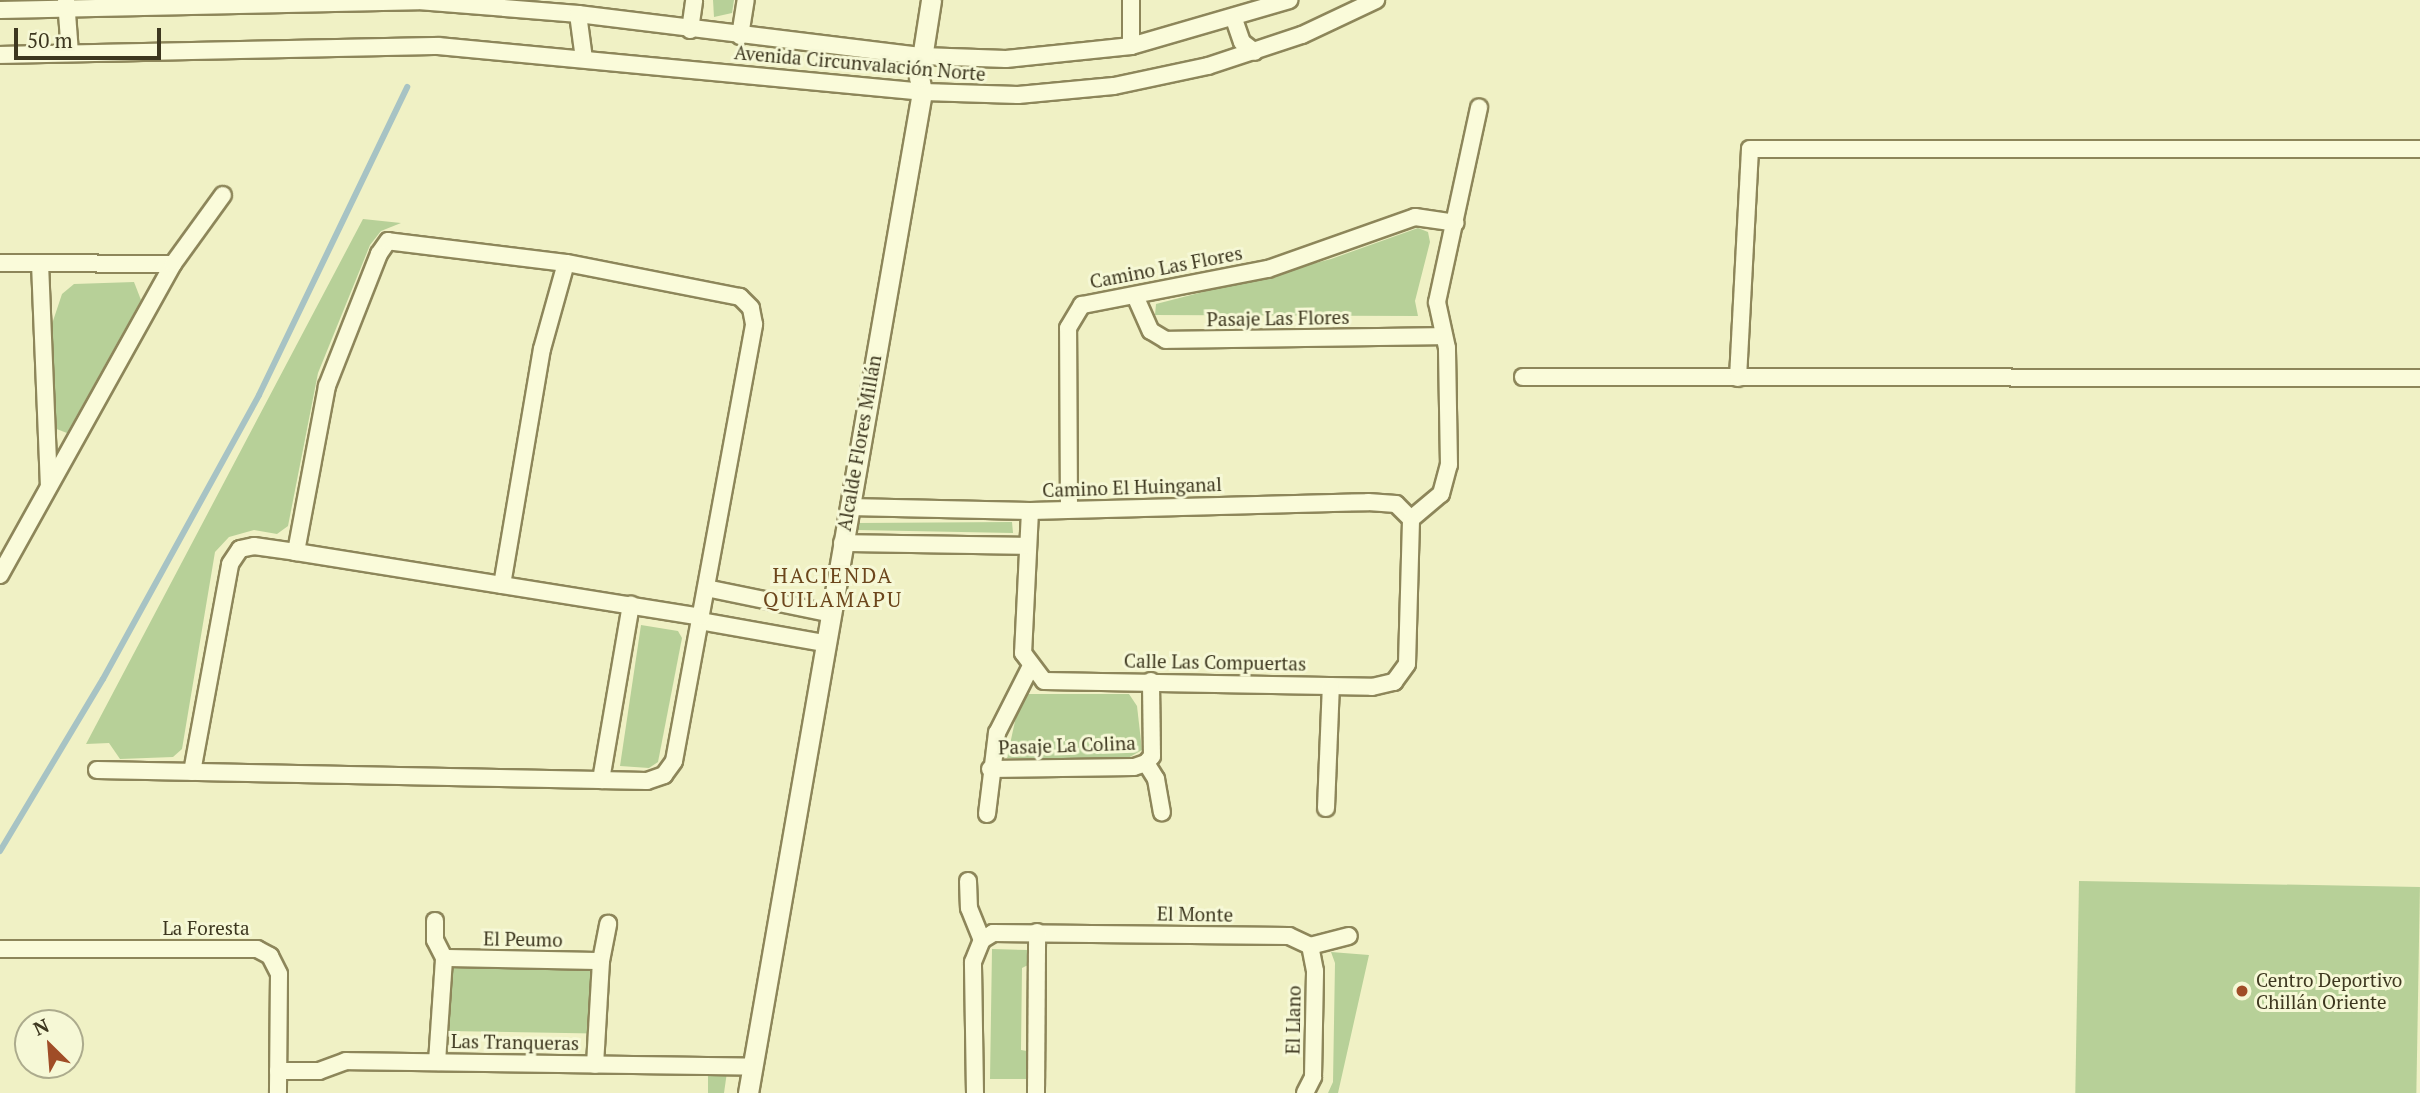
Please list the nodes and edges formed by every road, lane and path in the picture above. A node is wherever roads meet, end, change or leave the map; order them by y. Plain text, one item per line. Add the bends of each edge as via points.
1 (694, 0) edge
2 (746, 0) edge
3 (931, 0) edge
4 (1131, 0) edge
5 (1289, 0) edge
6 (1376, 0) edge
7 (220, 1) edge
8 (272, 1) edge
9 (25, 4) edge
10 (66, 4) edge
11 (0, 10) edge
12 (578, 14) junction
13 (1234, 19) junction
14 (690, 30) junction
15 (740, 36) junction
16 (1131, 46) junction
17 (1255, 52) junction
18 (70, 53) junction
19 (0, 55) edge
20 (922, 56) junction
21 (584, 59) junction
22 (922, 92) junction
23 (1479, 107) dead end
24 (2420, 149) edge
25 (223, 195) dead end
26 (1456, 223) junction
27 (0, 263) edge
28 (40, 263) junction
29 (566, 263) junction
30 (173, 264) junction
31 (1136, 298) junction
32 (1444, 336) junction
33 (1523, 377) dead end
34 (1738, 378) junction
35 (2420, 378) edge
36 (49, 486) junction
37 (849, 507) junction
38 (1069, 508) junction
39 (1030, 511) junction
40 (1411, 519) junction
41 (842, 543) junction
42 (1027, 546) junction
43 (296, 552) junction
44 (0, 575) edge
45 (502, 585) junction
46 (706, 588) junction
47 (631, 606) junction
48 (828, 613) junction
49 (700, 619) junction
50 (823, 643) junction
51 (1030, 668) junction
52 (1151, 681) junction
53 (1331, 686) junction
54 (1146, 762) junction
55 (990, 769) junction
56 (97, 770) dead end
57 (192, 772) junction
58 (601, 780) junction
59 (1326, 808) dead end
60 (1162, 812) dead end
61 (987, 814) dead end
62 (968, 881) dead end
63 (435, 921) dead end
64 (608, 924) dead end
65 (1037, 932) junction
66 (1349, 936) dead end
67 (982, 940) junction
68 (1310, 946) junction
69 (0, 949) edge
70 (444, 958) junction
71 (601, 961) junction
72 (437, 1062) junction
73 (595, 1065) junction
74 (754, 1067) junction
75 (278, 1071) junction
76 (278, 1093) edge
77 (748, 1093) edge
78 (975, 1093) edge
79 (1036, 1093) edge
80 (1305, 1093) edge

1 - 14 street
2 - 15 street
3 - 20 street, Alcalde Flores Millán
4 - 16 street
5 - 13 street, Avenida Circunvalación Norte
6 - 17 street, Avenida Circunvalación Norte
7 - 8 street, Avenida Circunvalación Norte
7 - 10 street, Avenida Circunvalación Norte
8 - 12 street, Avenida Circunvalación Norte via 418,1
9 - 10 street, Avenida Circunvalación Norte
9 - 11 street, Avenida Circunvalación Norte
10 - 18 street
12 - 14 street, Avenida Circunvalación Norte
12 - 21 street
13 - 16 street, Avenida Circunvalación Norte
13 - 17 street via 1242,42
14 - 15 street, Avenida Circunvalación Norte
15 - 20 street, Avenida Circunvalación Norte
16 - 20 street, Avenida Circunvalación Norte via 1006,59
17 - 22 street, Avenida Circunvalación Norte via 1114,86 1018,95
18 - 19 street, Avenida Circunvalación Norte
18 - 21 street, Avenida Circunvalación Norte via 438,46
20 - 22 street, Alcalde Flores Millán
21 - 22 street, Avenida Circunvalación Norte
22 - 37 street, Alcalde Flores Millán
23 - 26 street
24 - 34 street via 1750,149
25 - 30 street
26 - 31 street, Camino Las Flores via 1415,217 1268,269
26 - 32 street via 1437,302
27 - 28 street
28 - 30 street
28 - 36 street
29 - 43 street via 388,241 327,386
29 - 45 street via 542,349
29 - 46 street via 740,298 751,308 754,324
30 - 36 street
31 - 32 street, Pasaje Las Flores via 1151,331 1166,340
31 - 38 street, Camino Las Flores via 1091,301 1070,319
32 - 40 street via 1448,465 1441,494
33 - 34 street
34 - 35 street
36 - 44 street
37 - 39 street, Camino El Huinganal
37 - 41 street, Alcalde Flores Millán
38 - 39 street, Camino El Huinganal
38 - 40 street, Camino El Huinganal via 1368,502 1396,504
39 - 42 street
40 - 53 street, Calle Las Compuertas via 1407,664 1394,682 1372,687
41 - 42 street
41 - 48 street, Alcalde Flores Millán
42 - 51 street via 1023,653
43 - 45 street
43 - 57 street via 254,546 240,549 230,564
45 - 47 street
46 - 48 street
46 - 49 street
47 - 49 street
47 - 58 street
48 - 50 street, Alcalde Flores Millán
49 - 50 street
49 - 58 street via 674,761 664,775 647,781
50 - 74 street, Alcalde Flores Millán
51 - 52 street, Calle Las Compuertas via 1044,681
51 - 55 street, Pasaje La Colina via 997,733
52 - 53 street, Calle Las Compuertas
52 - 54 street, Pasaje La Colina via 1152,756
53 - 59 street
54 - 55 street, Pasaje La Colina via 1134,767
54 - 60 street, Pasaje La Colina via 1156,779
55 - 61 street, Pasaje La Colina
56 - 57 street
57 - 58 street
62 - 67 street via 969,908
63 - 70 street via 435,940
64 - 71 street
65 - 67 street, El Monte via 1004,932
65 - 68 street, El Monte via 1289,936
65 - 79 street
66 - 68 street
67 - 78 street via 973,962
68 - 80 street, El Llano via 1315,971 1313,1077
69 - 75 street, La Foresta via 257,949 270,956 279,974
70 - 71 street, El Peumo
70 - 72 street
71 - 73 street
72 - 73 street, Las Tranqueras
72 - 75 street, Las Tranqueras via 346,1061 319,1071
73 - 74 street, Las Tranqueras
74 - 77 street, Alcalde Flores Millán
75 - 76 street, La Foresta

